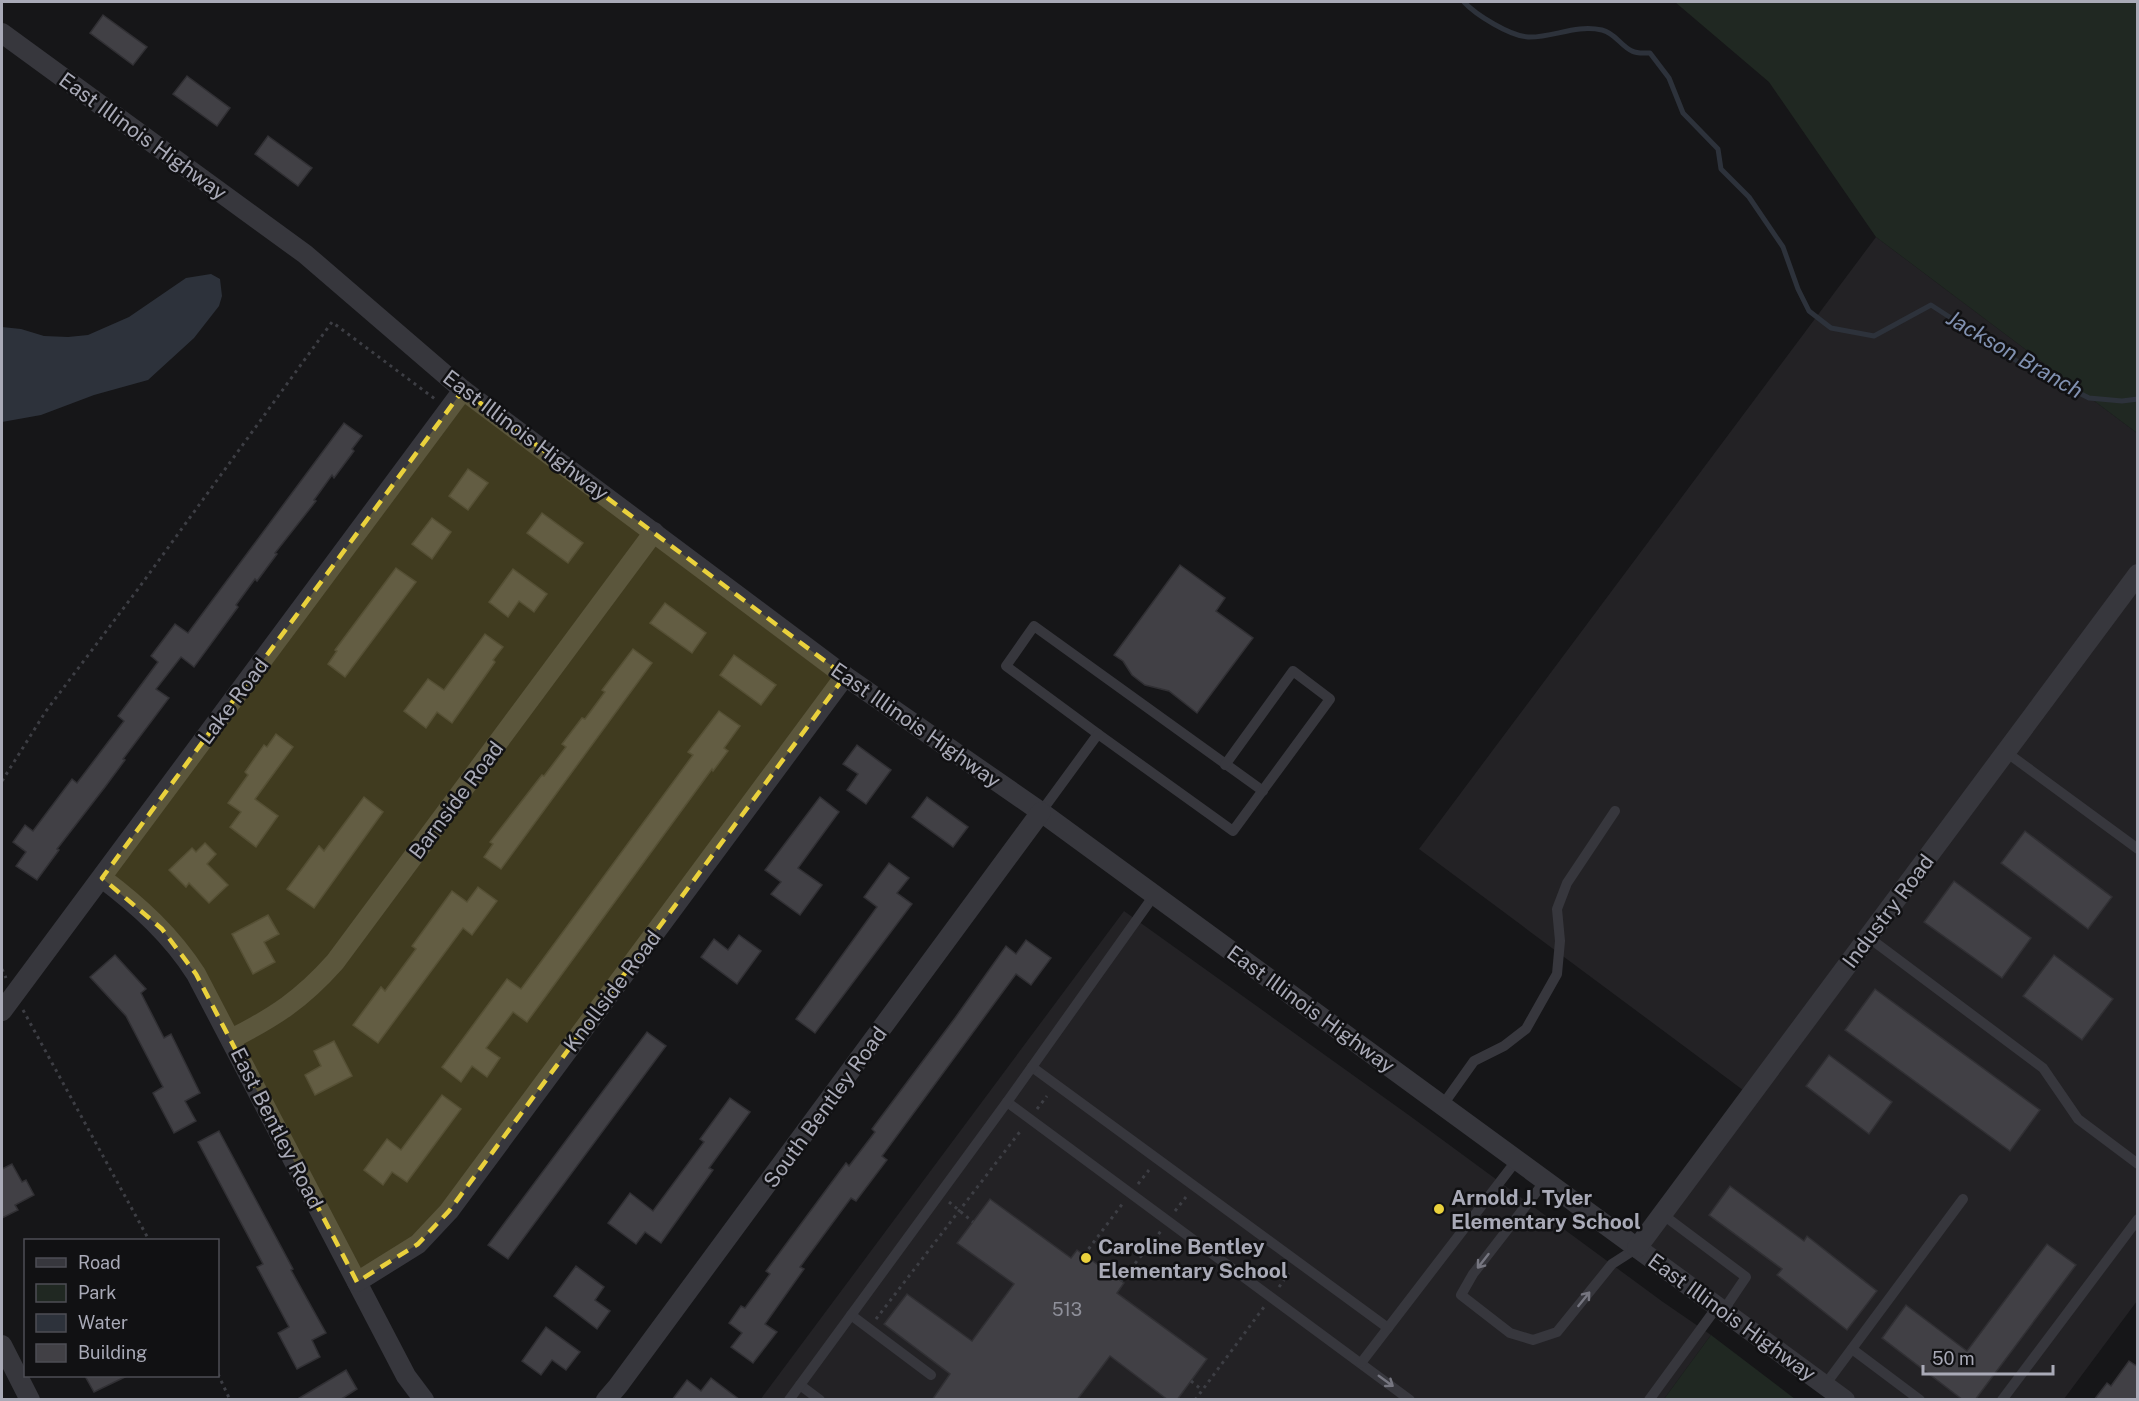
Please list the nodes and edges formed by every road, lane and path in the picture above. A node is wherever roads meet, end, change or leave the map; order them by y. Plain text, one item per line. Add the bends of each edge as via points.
1 (2, 33) edge
2 (464, 390) junction
3 (449, 410) junction
4 (654, 532) junction
5 (2138, 574) edge
6 (845, 676) junction
7 (1098, 734) junction
8 (2006, 752) junction
9 (1225, 765) junction
10 (2, 782) edge
11 (1263, 791) junction
12 (1615, 811) dead end
13 (1041, 812) junction
14 (2138, 849) edge
15 (102, 878) junction
16 (1155, 894) junction
17 (1868, 937) junction
18 (2, 969) edge
19 (15, 994) junction
20 (2, 1011) edge
21 (231, 1039) junction
22 (1032, 1067) junction
23 (1055, 1084) junction
24 (1007, 1102) junction
25 (1442, 1106) junction
26 (1030, 1119) junction
27 (1157, 1159) junction
28 (1516, 1161) junction
29 (2138, 1164) edge
30 (1545, 1181) junction
31 (1194, 1186) junction
32 (1131, 1193) junction
33 (939, 1195) junction
34 (1963, 1199) dead end
35 (960, 1211) junction
36 (1662, 1214) junction
37 (2138, 1218) edge
38 (1168, 1220) junction
39 (973, 1222) dead end
40 (148, 1239) edge
41 (1637, 1248) junction
42 (1084, 1255) dead end
43 (1298, 1262) junction
44 (1121, 1281) dead end
45 (357, 1282) junction
46 (1271, 1297) junction
47 (1720, 1309) junction
48 (851, 1315) junction
49 (870, 1328) junction
50 (1388, 1328) junction
51 (2, 1345) edge
52 (1851, 1349) junction
53 (1362, 1363) junction
54 (219, 1376) edge
55 (931, 1376) dead end
56 (1191, 1381) dead end
57 (800, 1385) junction
58 (1825, 1385) junction
59 (1202, 1390) junction
60 (30, 1400) edge
61 (230, 1400) edge
62 (424, 1400) edge
63 (606, 1400) edge
64 (789, 1400) edge
65 (820, 1400) edge
66 (1196, 1400) edge
67 (1410, 1400) edge
68 (1648, 1400) edge
69 (1845, 1400) edge
70 (1920, 1400) edge
71 (2002, 1400) edge

1 - 2 street, East Illinois Highway via 305,254
2 - 3 street, Lake Road
2 - 4 street, East Illinois Highway
3 - 10 path via 333,322 46,711
3 - 15 street, Lake Road
4 - 6 street, East Illinois Highway
4 - 21 street, Barnside Road via 335,962 289,1006
5 - 8 street, Industry Road
6 - 13 street, East Illinois Highway
6 - 45 street, Knollside Road via 449,1211 418,1244
7 - 9 lane via 1006,666 1035,626
7 - 11 lane via 1233,831
7 - 13 lane
8 - 14 lane
8 - 17 street, Industry Road
9 - 11 lane
9 - 11 lane via 1293,671 1330,699
12 - 25 lane via 1567,883 1557,909 1557,974 1526,1029 1504,1046 1473,1061
13 - 16 street, East Illinois Highway
13 - 63 street, South Bentley Road
15 - 19 street, Lake Road
15 - 21 street, East Bentley Road via 144,911 181,952
16 - 22 lane
16 - 25 street, East Illinois Highway
17 - 29 lane via 2043,1068 2078,1119
17 - 36 street, Industry Road
18 - 19 path
19 - 20 street, Lake Road
19 - 40 path
21 - 45 street, East Bentley Road
22 - 23 lane
22 - 24 lane
23 - 26 path
23 - 27 lane
24 - 26 lane
24 - 33 lane
25 - 28 street, East Illinois Highway
26 - 32 lane
26 - 35 path
27 - 31 lane
27 - 32 path
28 - 30 street, East Illinois Highway
28 - 50 lane
30 - 41 street, East Illinois Highway
30 -> 41 lane via 1461,1294 1510,1333 1533,1340 1557,1332 1612,1264
31 - 38 path
31 - 43 lane
32 - 38 lane
32 - 42 path
33 - 35 path
33 - 48 lane
34 - 52 lane
35 - 39 path
35 - 49 path
36 - 41 street, Industry Road
36 - 47 lane via 1746,1277
37 - 71 lane
38 - 44 path
38 - 46 lane
41 - 47 street, East Illinois Highway
43 - 46 path
43 - 50 lane
45 - 62 street, East Bentley Road via 410,1383
46 - 53 lane
46 - 59 path
47 - 58 street, East Illinois Highway
47 - 68 lane
48 - 49 lane
48 - 57 lane
49 - 55 lane
50 - 53 lane
51 - 60 street
52 - 58 lane
52 - 70 lane
53 -> 67 lane
54 - 61 path
56 - 59 path
57 - 64 lane
57 - 65 lane
58 - 69 street, East Illinois Highway
59 - 66 path

